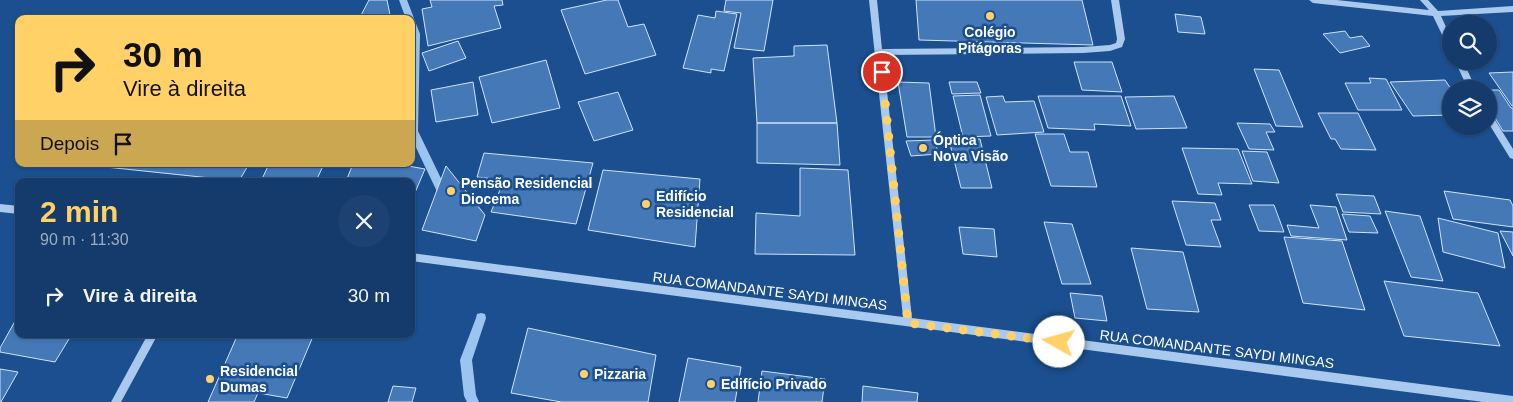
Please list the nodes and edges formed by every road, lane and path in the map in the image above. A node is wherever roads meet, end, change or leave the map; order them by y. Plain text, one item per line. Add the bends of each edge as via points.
1 (873, 0) edge
2 (1114, 0) edge
3 (1313, 0) edge
4 (1424, 0) edge
5 (1513, 9) edge
6 (1436, 14) junction
7 (1442, 26) edge
8 (880, 52) junction
9 (1497, 130) edge
10 (1513, 156) edge
11 (0, 208) edge
12 (15, 210) edge
13 (415, 259) edge
14 (908, 323) junction
15 (151, 338) edge
16 (1513, 400) edge
17 (116, 402) edge

1 - 8 street
2 - 8 street via 1121,38 1119,45 1110,48
3 - 6 street
4 - 6 street
5 - 6 street
6 - 7 street
8 - 14 street
9 - 10 street
11 - 12 street
13 - 14 street, RUA COMANDANTE SAYDI MINGAS
14 - 16 street, RUA COMANDANTE SAYDI MINGAS
15 - 17 street

